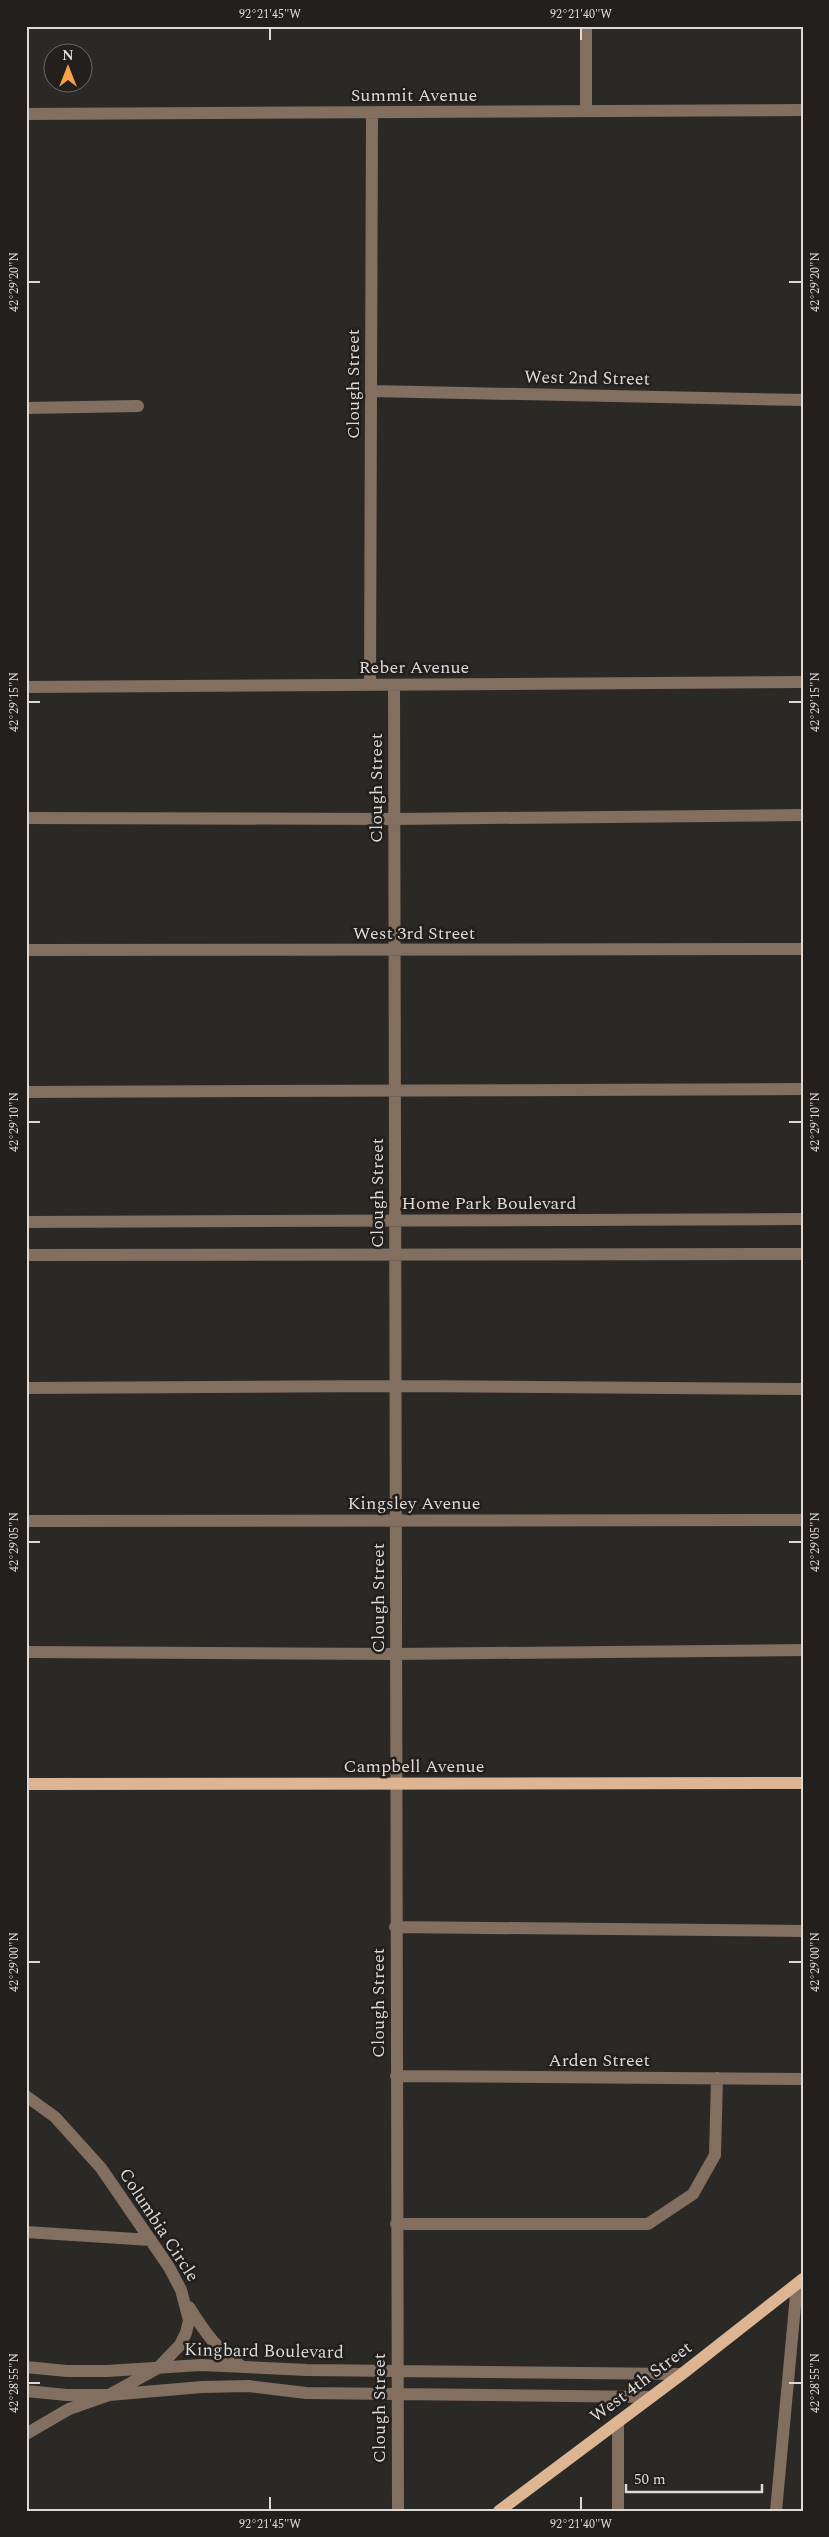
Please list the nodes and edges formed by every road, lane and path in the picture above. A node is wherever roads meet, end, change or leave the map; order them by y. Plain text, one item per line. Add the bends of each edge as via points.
1 (586, 26) edge
2 (803, 110) edge
3 (586, 111) junction
4 (372, 112) junction
5 (26, 114) edge
6 (371, 390) junction
7 (803, 400) edge
8 (138, 406) dead end
9 (26, 408) edge
10 (803, 682) edge
11 (370, 685) junction
12 (394, 685) junction
13 (26, 687) edge
14 (803, 815) edge
15 (26, 818) edge
16 (394, 819) junction
17 (803, 948) edge
18 (26, 950) edge
19 (394, 950) junction
20 (803, 1089) edge
21 (394, 1091) junction
22 (26, 1092) edge
23 (803, 1219) edge
24 (395, 1221) junction
25 (26, 1222) edge
26 (803, 1254) edge
27 (26, 1255) edge
28 (395, 1255) junction
29 (395, 1386) junction
30 (26, 1388) edge
31 (803, 1389) edge
32 (26, 1520) edge
33 (395, 1520) junction
34 (803, 1520) edge
35 (803, 1650) edge
36 (26, 1652) edge
37 (395, 1654) junction
38 (803, 1782) edge
39 (396, 1783) junction
40 (26, 1784) edge
41 (396, 1926) junction
42 (803, 1931) edge
43 (396, 2076) junction
44 (717, 2078) junction
45 (803, 2079) edge
46 (26, 2096) edge
47 (396, 2224) junction
48 (26, 2232) edge
49 (151, 2240) junction
50 (800, 2282) edge
51 (187, 2305) junction
52 (240, 2366) junction
53 (26, 2367) edge
54 (158, 2368) junction
55 (396, 2371) junction
56 (682, 2374) junction
57 (26, 2391) edge
58 (109, 2395) junction
59 (396, 2395) junction
60 (651, 2397) junction
61 (618, 2422) junction
62 (26, 2434) edge
63 (398, 2511) edge
64 (499, 2511) edge
65 (618, 2511) edge
66 (776, 2511) edge

1 - 3 street
2 - 3 street, Summit Avenue
3 - 4 street, Summit Avenue
4 - 5 street, Summit Avenue
4 - 6 street, Clough Street
6 - 7 street, West 2nd Street
6 - 11 street, Clough Street
8 - 9 street
10 - 12 street, Reber Avenue
11 - 12 street, Reber Avenue
11 - 13 street, Reber Avenue
12 - 16 street, Clough Street
14 - 16 street
15 - 16 street
16 - 19 street, Clough Street
17 - 19 street, West 3rd Street
18 - 19 street, West 3rd Street
19 - 21 street, Clough Street
20 - 21 street
21 - 22 street
21 - 24 street, Clough Street
23 - 24 street, Home Park Boulevard
24 - 25 street, Home Park Boulevard
24 - 28 street, Clough Street
26 - 28 street
27 - 28 street
28 - 29 street, Clough Street
29 - 30 street
29 - 31 street
29 - 33 street, Clough Street
32 - 33 street, Kingsley Avenue
33 - 34 street, Kingsley Avenue
33 - 37 street, Clough Street
35 - 37 street
36 - 37 street
37 - 39 street, Clough Street
38 - 39 main road, Campbell Avenue
39 - 40 main road, Campbell Avenue
39 - 41 street, Clough Street
41 - 42 street
41 - 43 street, Clough Street
43 - 44 street, Arden Street
43 - 47 street, Clough Street
44 - 45 street, Arden Street
44 - 47 street via 715,2155 693,2194 648,2224
46 - 49 street, Columbia Circle via 55,2116 76,2139 101,2168
47 - 55 street, Clough Street
48 - 49 street
49 - 51 street, Columbia Circle
50 - 56 main road, West 4th Street
50 - 66 street
51 - 52 street via 210,2340
51 - 54 street, Columbia Circle via 189,2320 186,2333 172,2356
52 - 54 street, Kingbard Boulevard
52 - 55 street, Kingbard Boulevard
53 - 54 street, Kingbard Boulevard via 67,2371
54 - 58 street, Columbia Circle
55 - 56 street, Kingbard Boulevard
55 - 59 street, Clough Street
56 - 60 main road, West 4th Street
57 - 58 street, Kingbard Boulevard
58 - 59 street, Kingbard Boulevard via 248,2386 306,2393
58 - 62 street, Columbia Circle via 70,2409
59 - 60 street, Kingbard Boulevard
59 - 63 street, Clough Street
60 - 61 main road, West 4th Street
61 - 64 main road, West 4th Street
61 - 65 street

